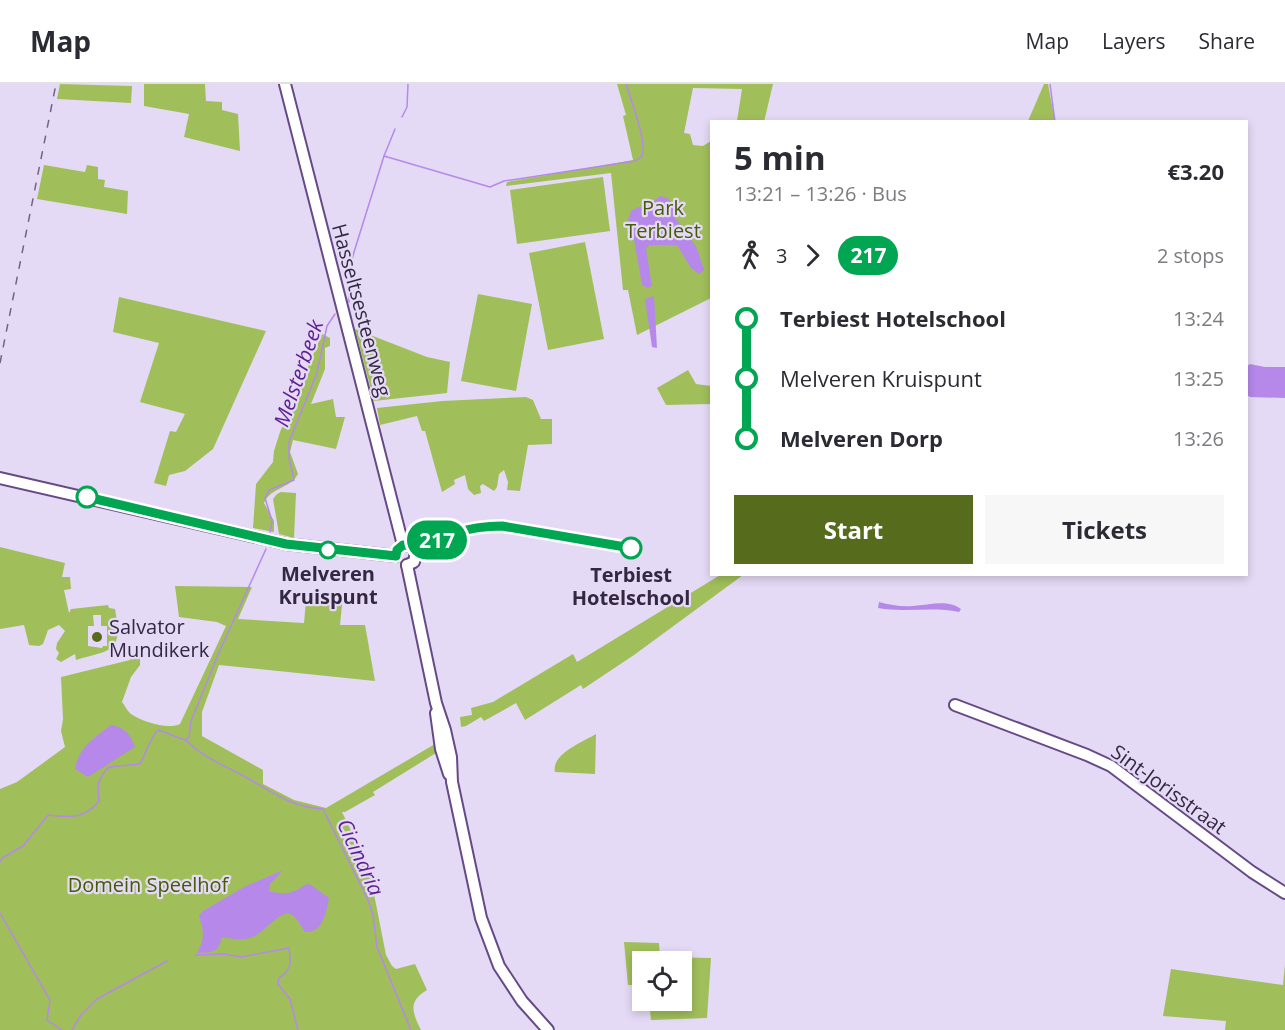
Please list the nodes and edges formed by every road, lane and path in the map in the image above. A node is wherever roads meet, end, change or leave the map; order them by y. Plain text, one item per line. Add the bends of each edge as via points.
1 (285, 84) edge
2 (0, 478) edge
3 (403, 545) junction
4 (396, 556) junction
5 (407, 565) junction
6 (955, 705) dead end
7 (1285, 893) edge
8 (548, 1030) edge

1 - 3 main road, Hasseltsesteenweg
2 - 4 main road via 286,544
3 - 4 main road
3 - 5 main road via 412,546 416,552 414,562
4 - 5 main road
5 - 8 main road via 436,704 446,730 452,782 487,937 509,983
6 - 7 main road, Sint-Jorisstraat via 1112,766

